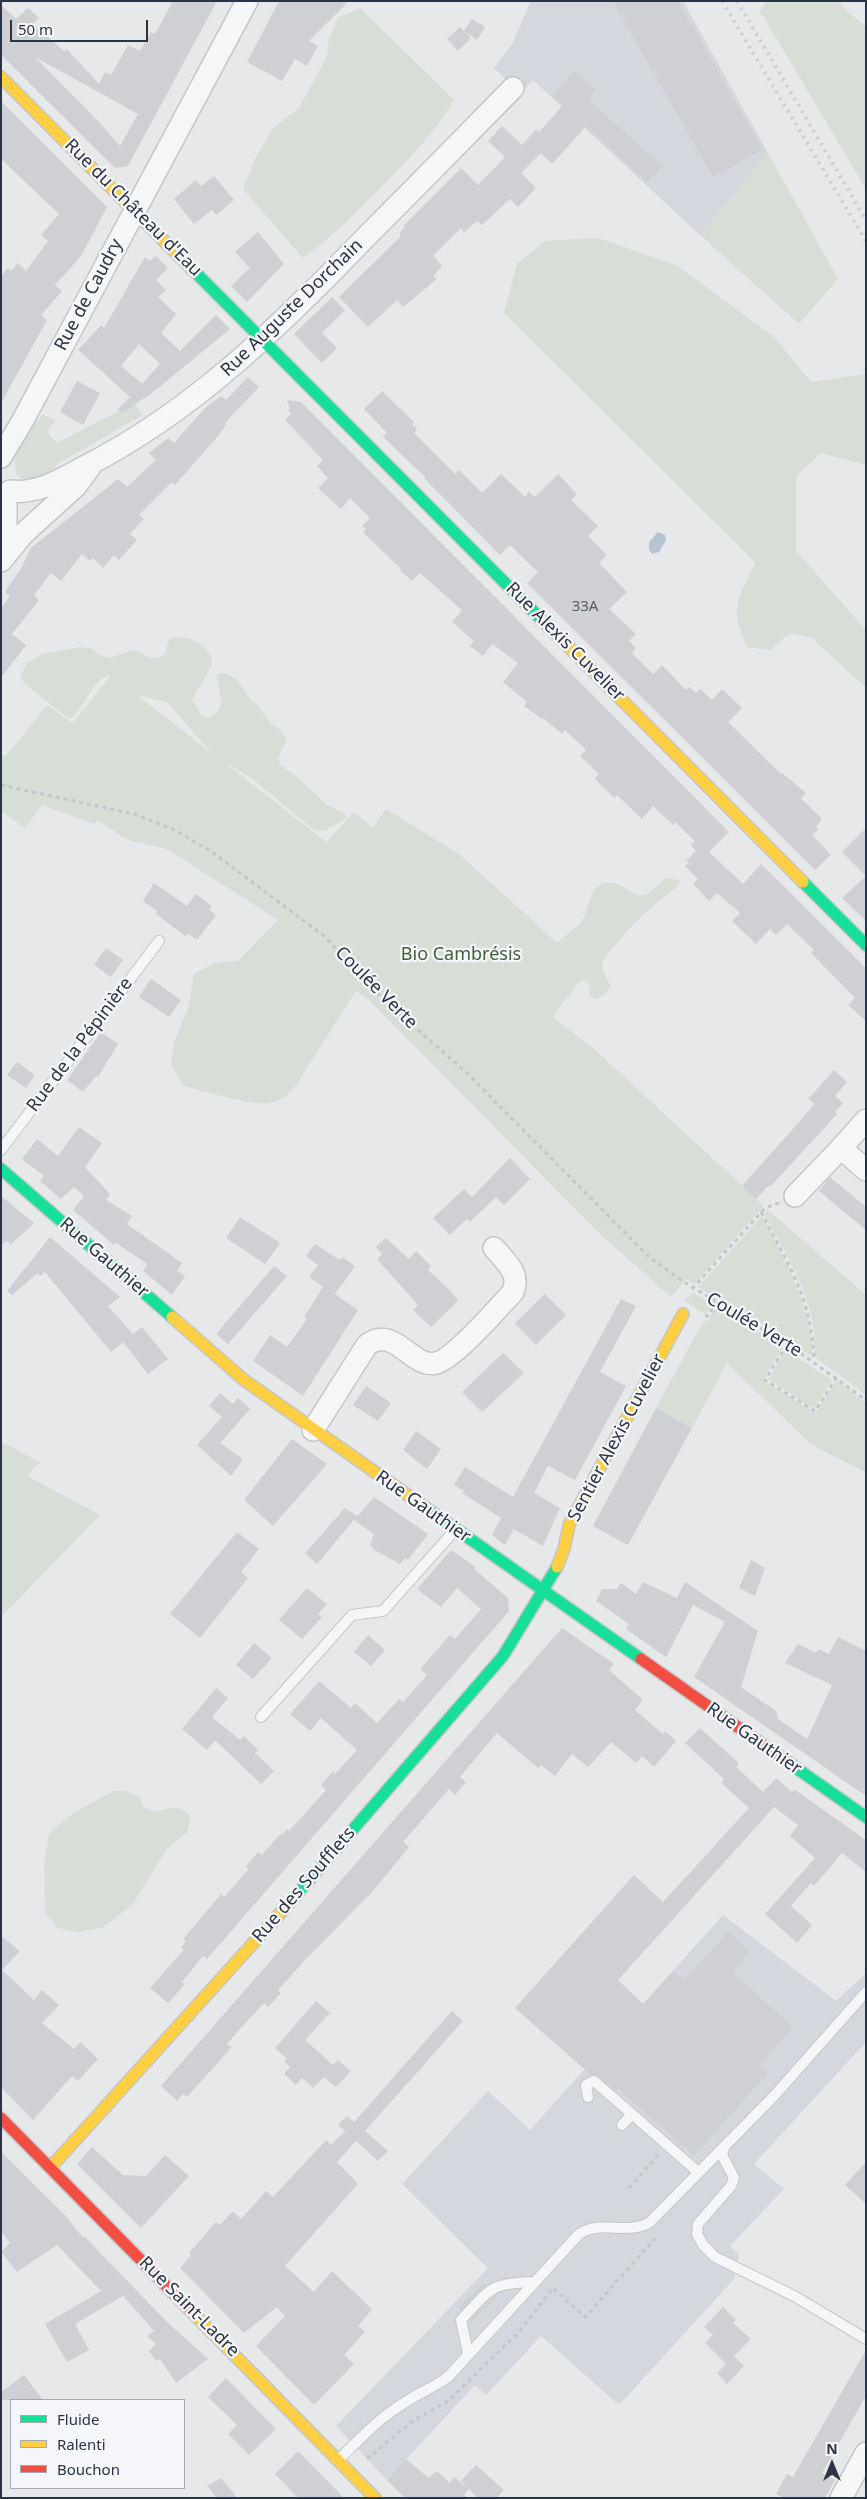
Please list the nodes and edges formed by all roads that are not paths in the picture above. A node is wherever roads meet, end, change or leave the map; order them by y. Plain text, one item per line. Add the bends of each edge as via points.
1 (247, 1) edge
2 (1, 77) edge
3 (513, 88) dead end
4 (134, 209) junction
5 (264, 339) junction
6 (1, 457) edge
7 (93, 462) junction
8 (1, 463) edge
9 (6, 497) edge
10 (1, 561) edge
11 (159, 941) dead end
12 (866, 945) edge
13 (866, 1120) edge
14 (841, 1148) junction
15 (1, 1150) edge
16 (1, 1169) edge
17 (866, 1170) edge
18 (795, 1196) road end
19 (494, 1248) dead end
20 (683, 1314) road end
21 (313, 1430) junction
22 (456, 1530) junction
23 (544, 1592) junction
24 (260, 1716) dead end
25 (866, 1817) edge
26 (866, 1992) edge
27 (588, 2097) dead end
28 (632, 2114) junction
29 (1, 2118) edge
30 (622, 2125) dead end
31 (724, 2148) junction
32 (51, 2168) junction
33 (698, 2172) junction
34 (534, 2282) junction
35 (866, 2339) edge
36 (468, 2353) junction
37 (866, 2454) edge
38 (338, 2459) junction
39 (375, 2498) edge
40 (841, 2498) edge

1 - 4 street, Rue de Caudry
2 - 4 street, Rue du Château d'Eau
3 - 5 street, Rue Auguste Dorchain
4 - 5 street, Rue du Château d'Eau
4 - 6 street, Rue de Caudry
5 - 7 street, Rue Auguste Dorchain via 202,392
5 - 12 street, Rue Alexis Cuvelier
7 - 9 street, Rue Auguste Dorchain via 35,491
7 - 10 street via 76,486 27,530
8 - 9 street via 11,476
9 - 10 street via 6,530
11 - 15 lane, Rue de la Pépinière
13 - 14 street
14 - 17 street
14 - 18 street
16 - 21 street, Rue Gauthier via 244,1380
19 - 21 street via 513,1270 516,1285 513,1292 452,1354 435,1364 426,1364 384,1339 375,1339 367,1345
20 - 23 street, Sentier Alexis Cuvelier via 569,1525 564,1549
21 - 22 street, Rue Gauthier
22 - 23 street, Rue Gauthier
22 - 24 lane via 383,1611 352,1615
23 - 25 street, Rue Gauthier
23 - 32 street, Rue des Soufflets via 503,1656 310,1880
26 - 31 lane
27 - 28 lane via 585,2088 594,2081
28 - 30 lane
28 - 33 lane
29 - 32 street, Rue Saint-Ladre
31 - 33 lane
31 - 35 lane via 722,2155 734,2178 731,2186 698,2224 697,2234 703,2245 715,2256 794,2296
32 - 38 street, Rue Saint-Ladre
33 - 34 lane via 643,2226 629,2229 592,2227 579,2234
34 - 36 lane
34 - 36 lane via 508,2282 494,2287 461,2320
36 - 38 lane via 448,2377 427,2392 401,2404
37 - 40 street
38 - 39 street, Rue Saint-Ladre

